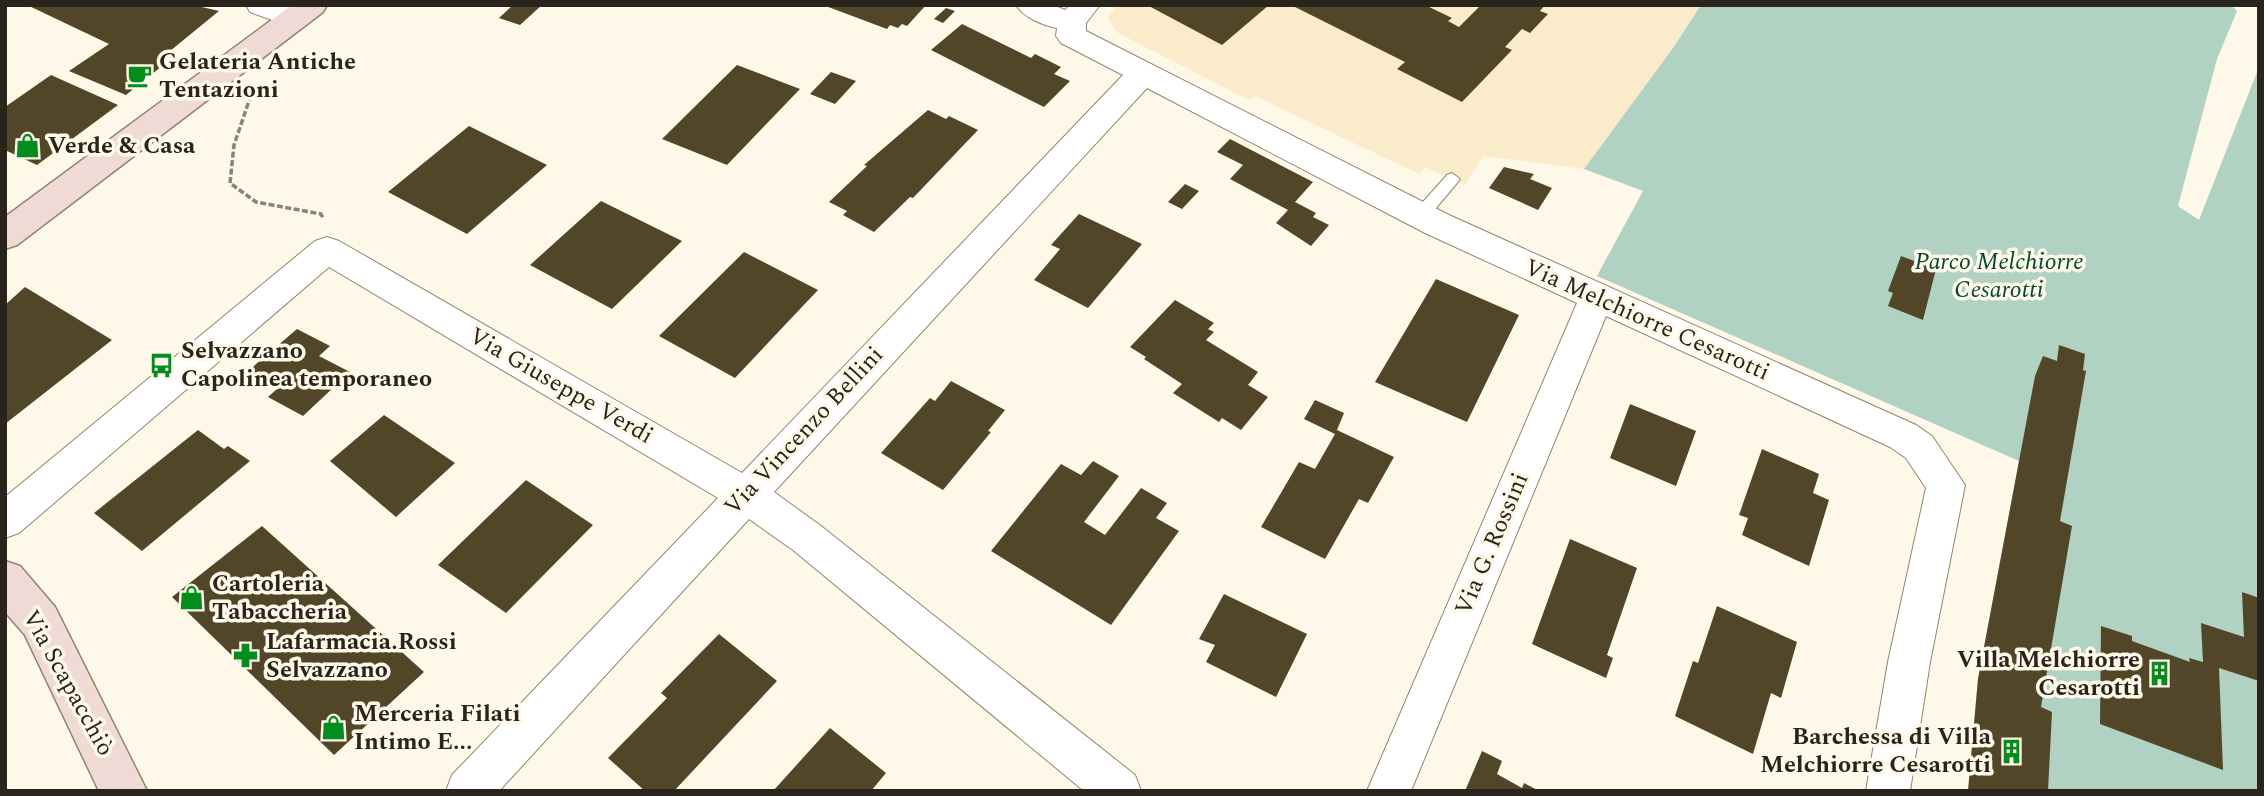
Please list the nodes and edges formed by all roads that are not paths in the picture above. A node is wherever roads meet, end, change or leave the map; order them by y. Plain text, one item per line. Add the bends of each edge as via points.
1 (260, 5) edge
2 (1030, 5) edge
3 (303, 12) edge
4 (1079, 13) edge
5 (1142, 74) junction
6 (1452, 179) dead end
7 (1420, 216) junction
8 (5, 236) edge
9 (1596, 298) junction
10 (745, 494) junction
11 (5, 521) edge
12 (5, 580) edge
13 (124, 791) edge
14 (468, 791) edge
15 (1119, 791) edge
16 (1389, 791) edge
17 (1888, 791) edge

1 - 3 street
2 - 4 street, Via Melchiorre Cesarotti via 1054,18
3 - 8 street
4 - 5 street, Via Melchiorre Cesarotti via 1070,36
5 - 7 street, Via Melchiorre Cesarotti
5 - 10 street, Via Vincenzo Bellini
6 - 7 lane
7 - 9 street, Via Melchiorre Cesarotti
9 - 16 street, Via G. Rossini
9 - 17 street, Via Melchiorre Cesarotti via 1903,436 1919,447 1946,485
10 - 11 street, Via Giuseppe Verdi via 327,250
10 - 14 street, Via Vincenzo Bellini
10 - 15 street, Via Giuseppe Verdi
12 - 13 street, Via Scapacchiò via 40,621

